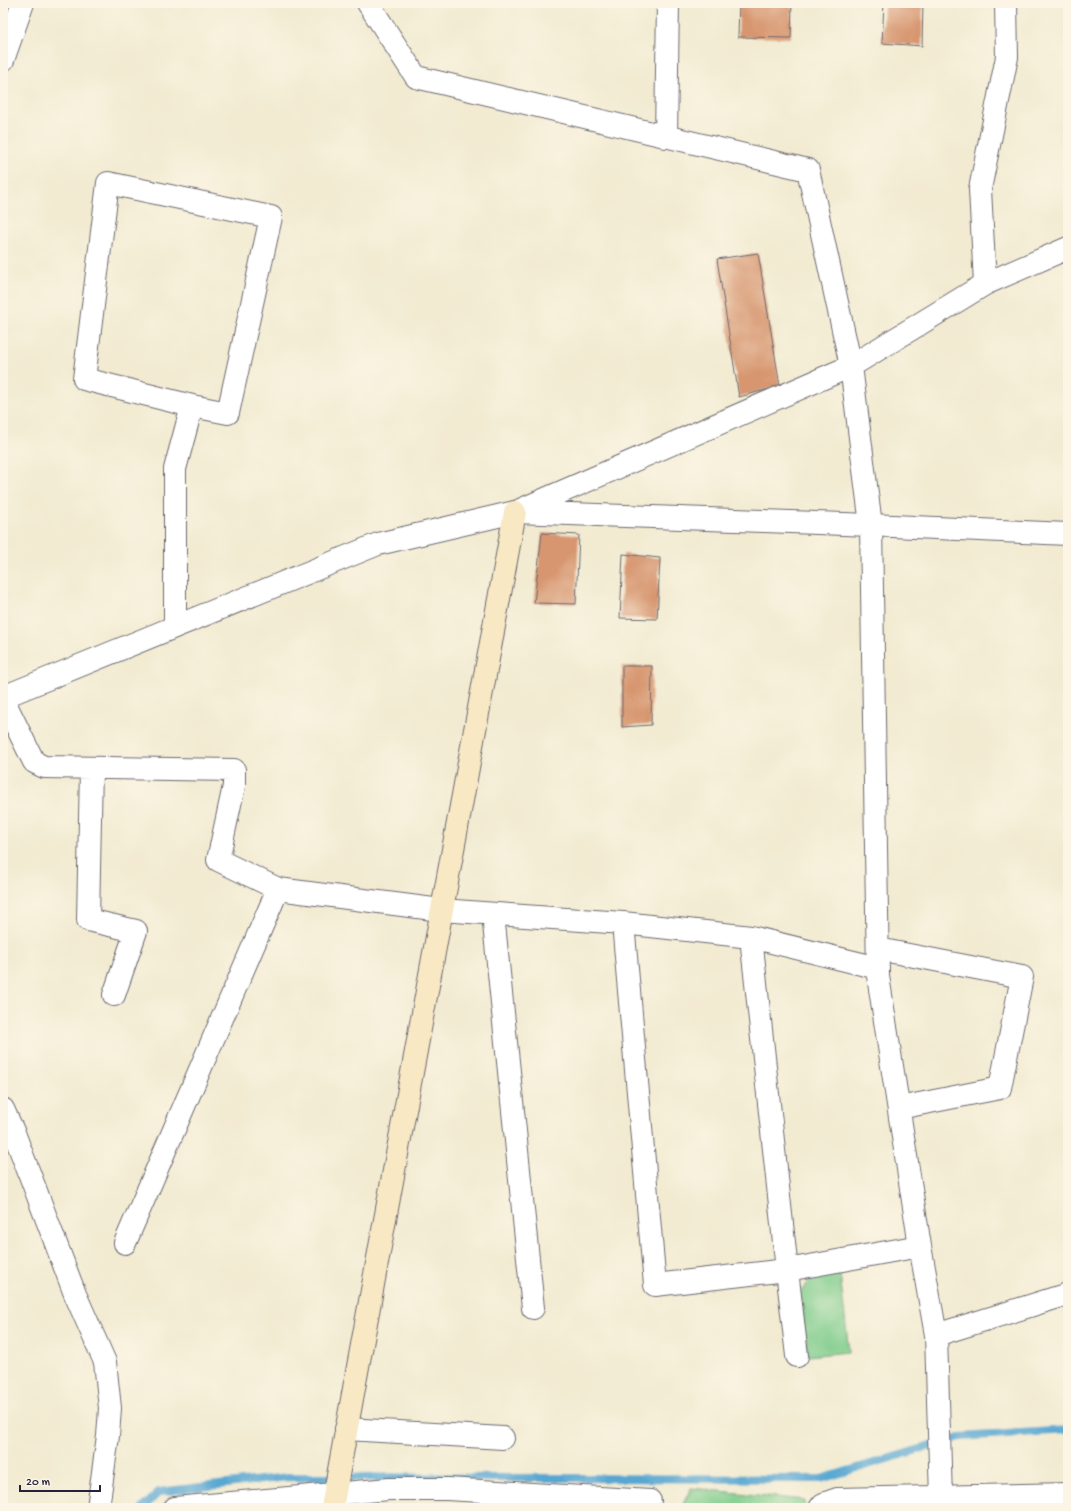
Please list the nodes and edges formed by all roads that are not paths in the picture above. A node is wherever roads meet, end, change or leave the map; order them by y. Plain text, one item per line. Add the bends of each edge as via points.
1 (23, 3) edge
2 (368, 3) edge
3 (668, 3) edge
4 (1006, 3) edge
5 (3, 60) edge
6 (666, 137) junction
7 (1068, 248) edge
8 (985, 284) junction
9 (851, 366) junction
10 (192, 406) junction
11 (515, 512) junction
12 (871, 525) junction
13 (1068, 534) edge
14 (174, 626) junction
15 (3, 698) edge
16 (91, 768) junction
17 (278, 889) junction
18 (441, 910) junction
19 (493, 914) junction
20 (623, 923) junction
21 (751, 936) junction
22 (878, 958) junction
23 (114, 995) dead end
24 (899, 1108) junction
25 (3, 1109) edge
26 (125, 1243) dead end
27 (920, 1246) junction
28 (787, 1270) junction
29 (1068, 1294) edge
30 (532, 1308) dead end
31 (936, 1335) junction
32 (797, 1356) dead end
33 (346, 1429) junction
34 (503, 1438) dead end
35 (1068, 1494) edge
36 (941, 1498) junction
37 (333, 1500) edge
38 (98, 1508) edge
39 (175, 1508) edge
40 (647, 1508) edge
41 (820, 1508) edge

1 - 5 street
2 - 6 street via 416,77
3 - 6 street
4 - 8 street via 1007,57 980,188
6 - 9 street via 808,170
7 - 8 street
8 - 9 street
9 - 11 street
9 - 12 street
10 - 10 street via 228,413 272,217 108,183 84,379
10 - 14 street via 175,469
11 - 12 street
11 - 14 street via 378,544
11 - 18 street
12 - 13 street
12 - 22 street
14 - 15 street
15 - 16 street via 34,762 44,767
16 - 17 street via 234,770 234,786 218,860
16 - 23 street via 88,920 136,931
17 - 18 street
17 - 26 street
18 - 19 street
18 - 33 street
19 - 20 street
19 - 30 street
20 - 21 street
20 - 28 street via 655,1285
21 - 22 street
21 - 28 street
22 - 24 street
22 - 24 street via 1022,977 1000,1088
24 - 27 street
25 - 38 street via 75,1294 105,1362 110,1408
27 - 28 street
27 - 31 street
28 - 32 street
29 - 31 street
31 - 36 street
33 - 34 street
33 - 37 street
35 - 36 street
36 - 41 street via 837,1499 823,1504
37 - 39 street
37 - 40 street via 389,1489 447,1489 650,1501

